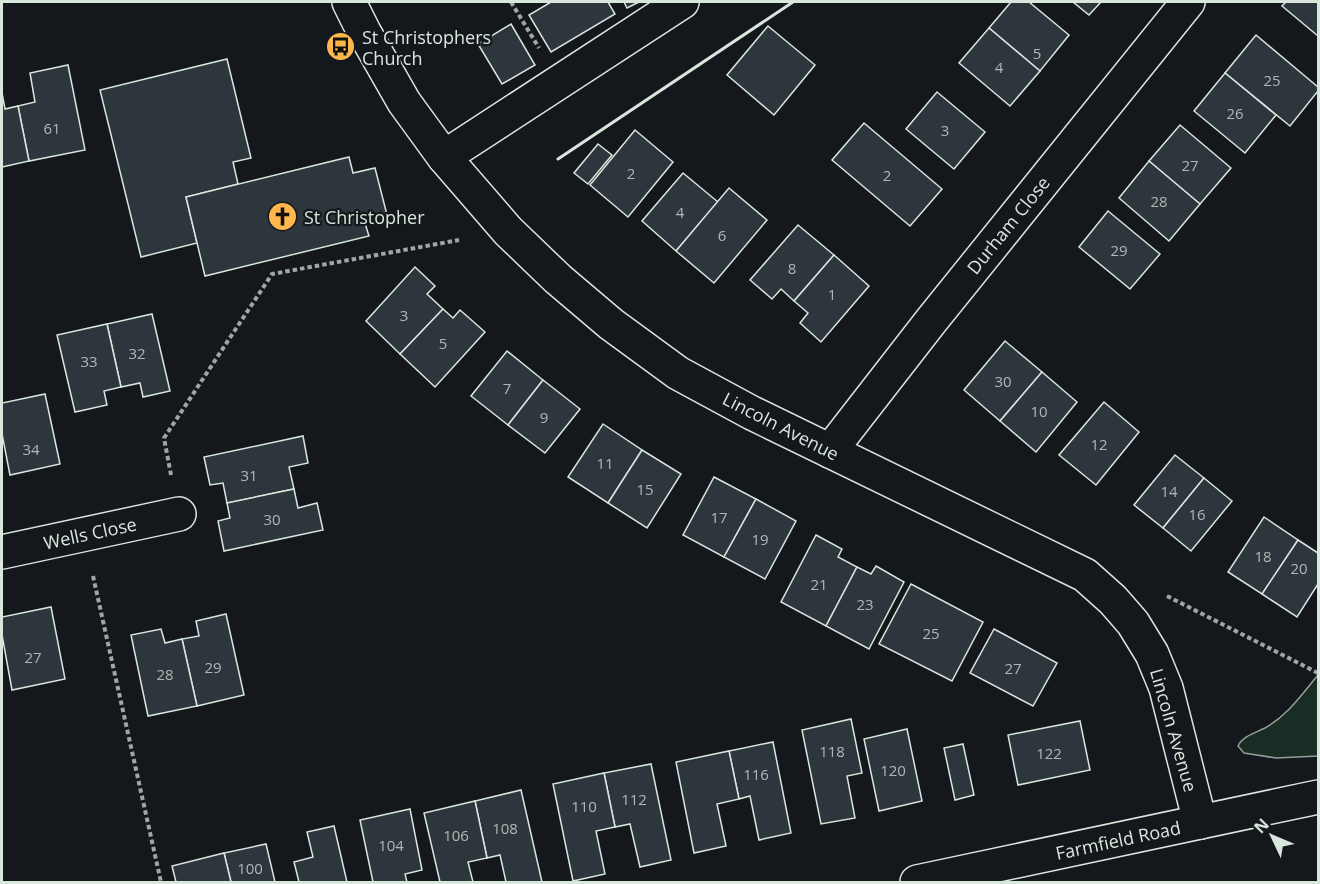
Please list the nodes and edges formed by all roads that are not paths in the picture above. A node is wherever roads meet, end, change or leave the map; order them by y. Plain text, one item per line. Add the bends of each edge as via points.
1 (349, 2) edge
2 (682, 2) edge
3 (1188, 2) edge
4 (444, 157) junction
5 (830, 451) junction
6 (179, 514) road end
7 (2, 552) edge
8 (1318, 797) edge
9 (1200, 822) junction
10 (917, 882) edge

1 - 4 street, Lincoln Avenue via 404,102
2 - 4 street
3 - 5 street, Durham Close
4 - 5 street, Lincoln Avenue via 507,231 602,316 678,373
5 - 9 street, Lincoln Avenue via 1085,575 1113,600 1147,646 1166,688
6 - 7 street, Wells Close
8 - 9 street, Farmfield Road
9 - 10 street, Farmfield Road

